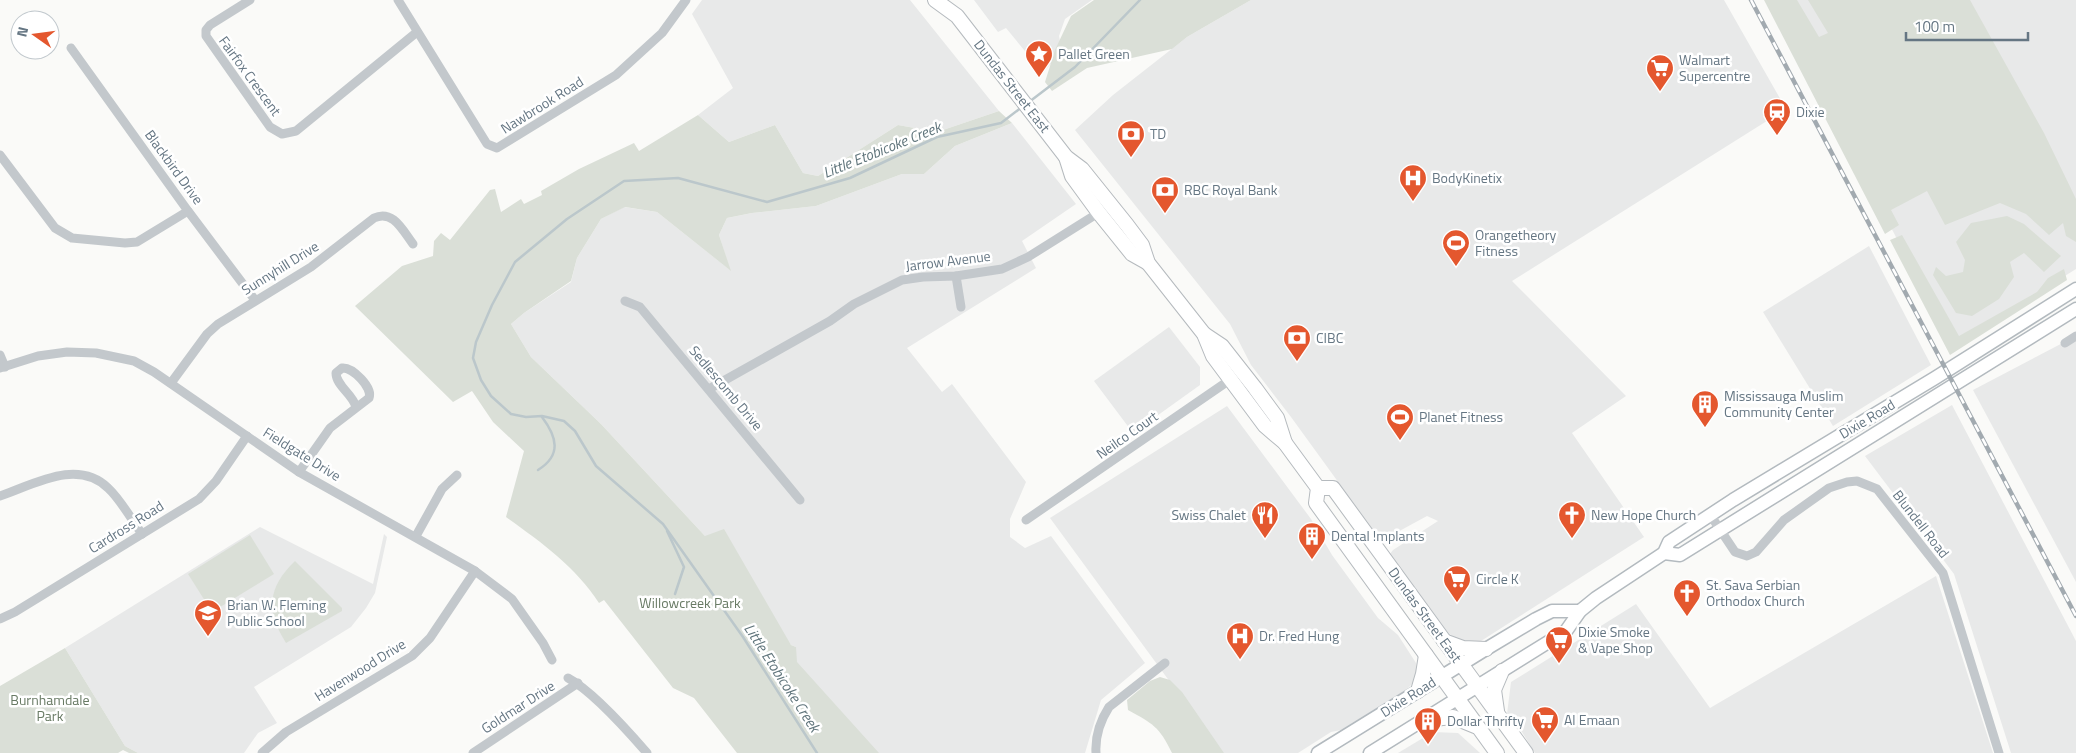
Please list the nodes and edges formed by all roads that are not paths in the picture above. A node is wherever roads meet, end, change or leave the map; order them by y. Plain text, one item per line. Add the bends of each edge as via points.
1 (250, 0) edge
2 (398, 0) edge
3 (686, 0) edge
4 (935, 0) edge
5 (952, 0) edge
6 (957, 16) junction
7 (417, 32) junction
8 (71, 48) dead end
9 (0, 155) edge
10 (1066, 157) junction
11 (1112, 206) junction
12 (188, 211) junction
13 (1098, 213) junction
14 (413, 244) dead end
15 (1148, 263) junction
16 (956, 276) junction
17 (2076, 289) edge
18 (255, 300) junction
19 (625, 301) dead end
20 (961, 307) dead end
21 (2076, 310) edge
22 (1204, 334) junction
23 (2076, 336) edge
24 (2065, 344) dead end
25 (0, 355) edge
26 (2, 367) edge
27 (1243, 371) junction
28 (1230, 379) junction
29 (171, 383) junction
30 (710, 389) junction
31 (356, 407) junction
32 (247, 436) junction
33 (1285, 443) junction
34 (299, 472) junction
35 (457, 475) dead end
36 (1318, 488) junction
37 (0, 496) edge
38 (800, 500) dead end
39 (1711, 516) junction
40 (1026, 520) dead end
41 (1720, 530) junction
42 (142, 534) junction
43 (416, 536) junction
44 (1664, 553) junction
45 (475, 571) junction
46 (1580, 611) junction
47 (0, 619) edge
48 (1444, 641) junction
49 (1486, 649) junction
50 (1426, 655) junction
51 (552, 660) dead end
52 (1164, 663) dead end
53 (1461, 664) junction
54 (1502, 671) junction
55 (1441, 676) junction
56 (568, 678) dead end
57 (578, 683) junction
58 (1477, 686) junction
59 (1418, 691) junction
60 (1458, 698) junction
61 (1497, 714) junction
62 (1423, 720) junction
63 (1478, 727) junction
64 (262, 753) edge
65 (473, 753) edge
66 (646, 753) edge
67 (1096, 753) edge
68 (1318, 753) edge
69 (1370, 753) edge
70 (1497, 753) edge
71 (1526, 753) edge
72 (1999, 753) edge

1 - 7 street, Fairfox Crescent via 212,23 206,30 206,36 270,127 282,134 296,131
2 - 7 street, Nawbrook Road
3 - 7 street, Nawbrook Road via 662,33 616,74 496,148 487,144
4 - 6 main road, Dundas Street East
5 - 6 main road, Dundas Street East
6 - 10 main road, Dundas Street East
8 - 12 street, Blackbird Drive
9 - 12 street via 55,228 72,238 137,242
10 - 11 main road, Dundas Street East via 1082,170
10 - 13 main road, Dundas Street East via 1072,176
11 - 13 street, Jarrow Avenue
11 - 15 main road, Dundas Street East via 1142,245
12 - 18 street, Blackbird Drive
13 - 15 main road, Dundas Street East via 1132,254
13 - 16 street, Jarrow Avenue via 1019,262 1002,269
14 - 18 street, Sunnyhill Drive via 394,220 378,216 311,267
15 - 22 main road, Dundas Street East
16 - 20 street
16 - 30 street, Jarrow Avenue via 902,280 854,304
17 - 39 main road, Dixie Road
18 - 29 street, Sunnyhill Drive via 212,329
19 - 30 street, Sedlescomb Drive via 640,306
21 - 41 main road, Dixie Road
22 - 27 main road, Dundas Street East via 1222,346
22 - 28 main road, Dundas Street East via 1213,356
23 - 24 street
25 - 26 street
26 - 29 street, Fieldgate Drive via 52,354 96,353 134,361
27 - 28 street, Neilco Court
27 - 33 main road, Dundas Street East via 1277,418
28 - 33 main road, Dundas Street East via 1265,426
28 - 40 street, Neilco Court
29 - 32 street, Fieldgate Drive
30 - 38 street, Sedlescomb Drive
31 - 31 street via 368,400 370,389 350,369 342,368 336,377
31 - 34 street via 330,428
32 - 34 street, Fieldgate Drive
32 - 42 street, Cardross Road via 204,494
33 - 36 main road, Dundas Street East
34 - 43 street, Fieldgate Drive
35 - 43 street via 442,489
36 - 48 main road, Dundas Street East via 1333,488
36 - 50 main road, Dundas Street East via 1316,503
37 - 42 street via 61,475 83,475 98,480 109,489
39 - 41 street, Blundell Road
39 - 44 main road, Dixie Road via 1669,542
41 - 44 main road, Dixie Road via 1680,555
41 - 72 street, Blundell Road via 1735,552 1750,556 1784,520 1829,488 1857,481 1877,489 1942,573
42 - 47 street, Cardross Road
43 - 45 street, Fieldgate Drive
44 - 46 main road, Dixie Road
45 - 51 street, Fieldgate Drive via 512,599
45 - 64 street, Havenwood Drive via 430,638 412,656 286,732
46 - 49 main road, Dixie Road via 1552,611
46 - 54 main road, Dixie Road via 1566,631
48 - 49 main road via 1467,649
48 - 53 main road, Dundas Street East
49 - 53 main road, Dixie Road
50 - 55 main road, Dundas Street East
50 - 59 main road
52 - 67 street via 1109,707 1098,731
53 - 55 main road, Dixie Road
53 - 58 main road, Dundas Street East
54 - 58 main road, Dixie Road
54 - 61 main road via 1494,690
55 - 59 main road, Dixie Road
55 - 60 main road, Dundas Street East
56 - 57 street
57 - 65 street, Goldmar Drive
57 - 66 street
58 - 60 main road, Dixie Road
58 - 61 main road, Dundas Street East
59 - 68 main road, Dixie Road
60 - 62 main road, Dixie Road
60 - 63 main road, Dundas Street East
61 - 71 main road, Dundas Street East
62 - 63 main road via 1453,717
62 - 69 main road, Dixie Road
63 - 70 main road, Dundas Street East

